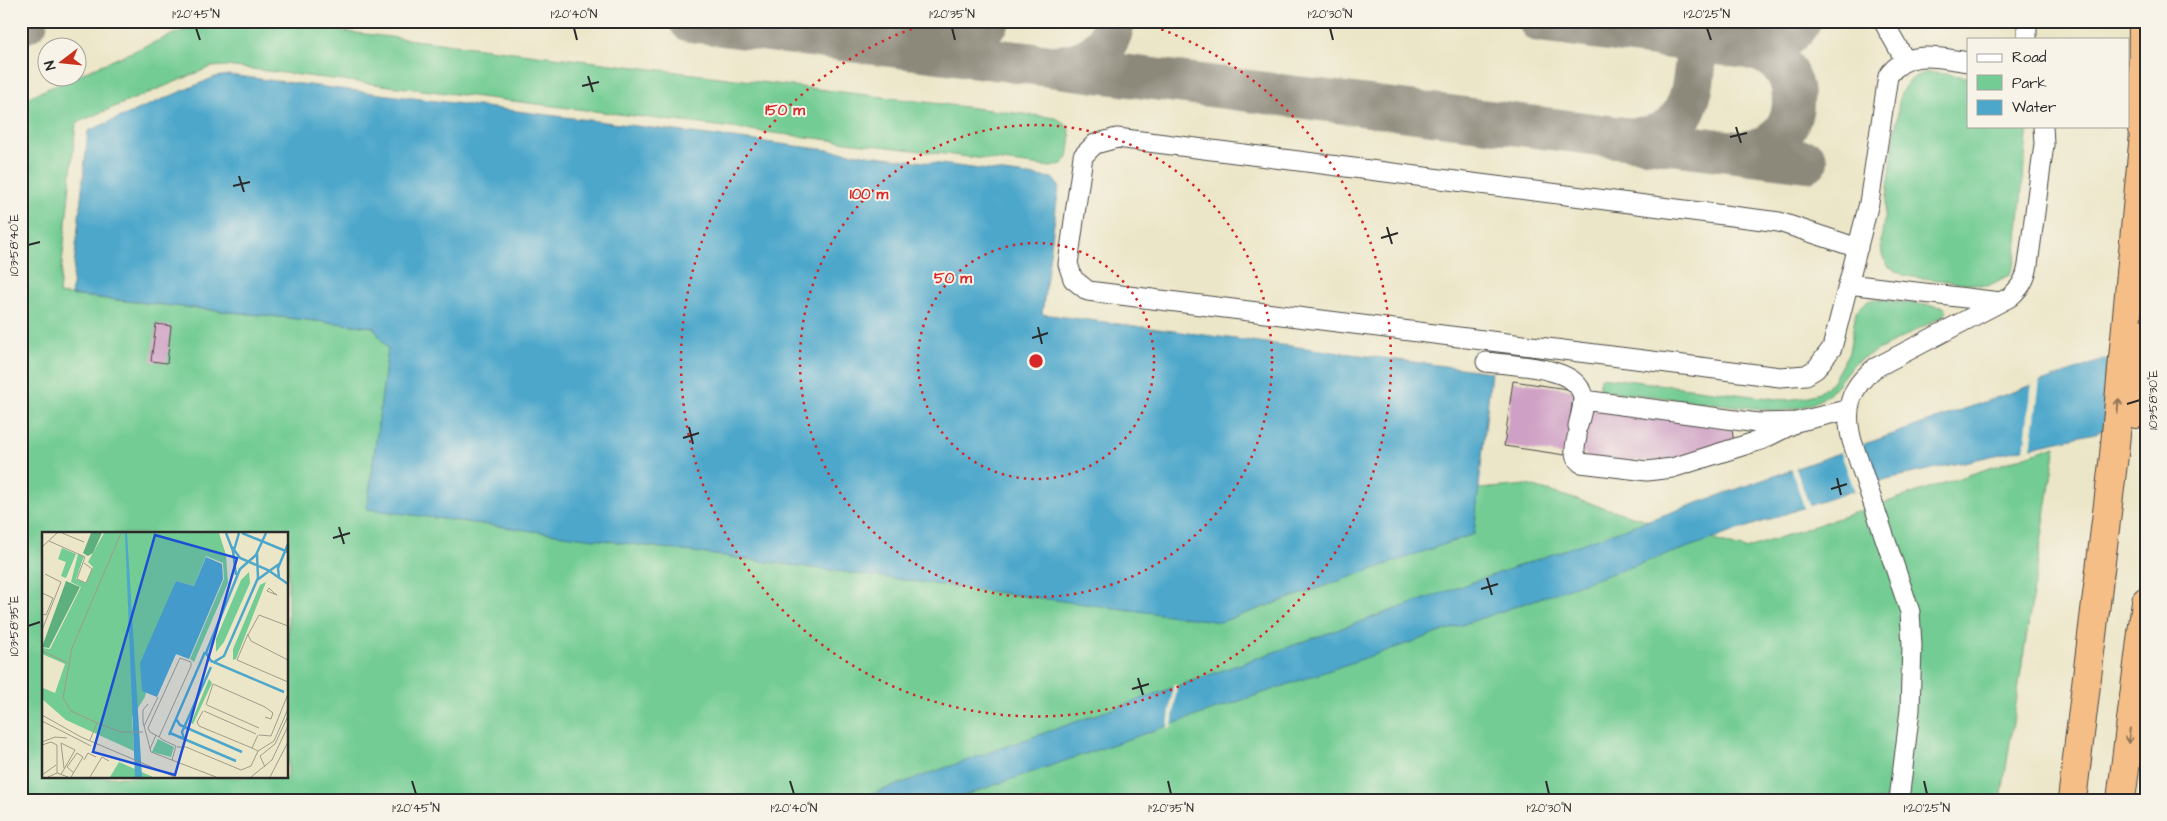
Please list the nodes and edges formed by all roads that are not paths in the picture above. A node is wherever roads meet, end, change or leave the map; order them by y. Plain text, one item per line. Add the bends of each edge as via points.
1 (1883, 21) edge
2 (2027, 21) edge
3 (2143, 21) edge
4 (2027, 38) edge
5 (1905, 60) junction
6 (1967, 62) edge
7 (2146, 112) edge
8 (2043, 128) edge
9 (2142, 153) junction
10 (1858, 248) junction
11 (1848, 284) junction
12 (2000, 302) junction
13 (2135, 335) edge
14 (1486, 362) dead end
15 (1583, 400) junction
16 (1847, 410) junction
17 (1796, 422) junction
18 (2123, 454) junction
19 (2146, 601) edge
20 (1899, 800) edge
21 (2072, 800) edge
22 (2088, 800) edge
23 (2121, 800) edge

1 - 5 lane
2 - 4 lane
3 - 9 highway
5 - 6 lane via 1927,57
5 - 10 lane via 1888,76 1885,87 1872,188
7 - 9 highway
8 - 12 lane via 2044,144 2026,277 2020,288
9 - 13 highway
10 - 11 lane
10 - 11 lane via 1779,222 1117,138 1095,144 1083,156 1068,264 1073,279 1088,291 1794,377 1811,372 1825,360 1832,348
11 - 12 lane
12 - 16 lane via 1875,368 1852,393
18 -> 13 highway
14 - 15 lane via 1563,375 1577,384
15 - 17 lane via 1758,423
15 - 17 lane via 1574,452 1576,459 1581,463 1647,471 1683,466 1752,443
16 - 17 lane
16 - 20 lane via 1852,441 1910,612 1910,710
18 - 21 highway
18 - 22 highway
19 -> 23 highway

